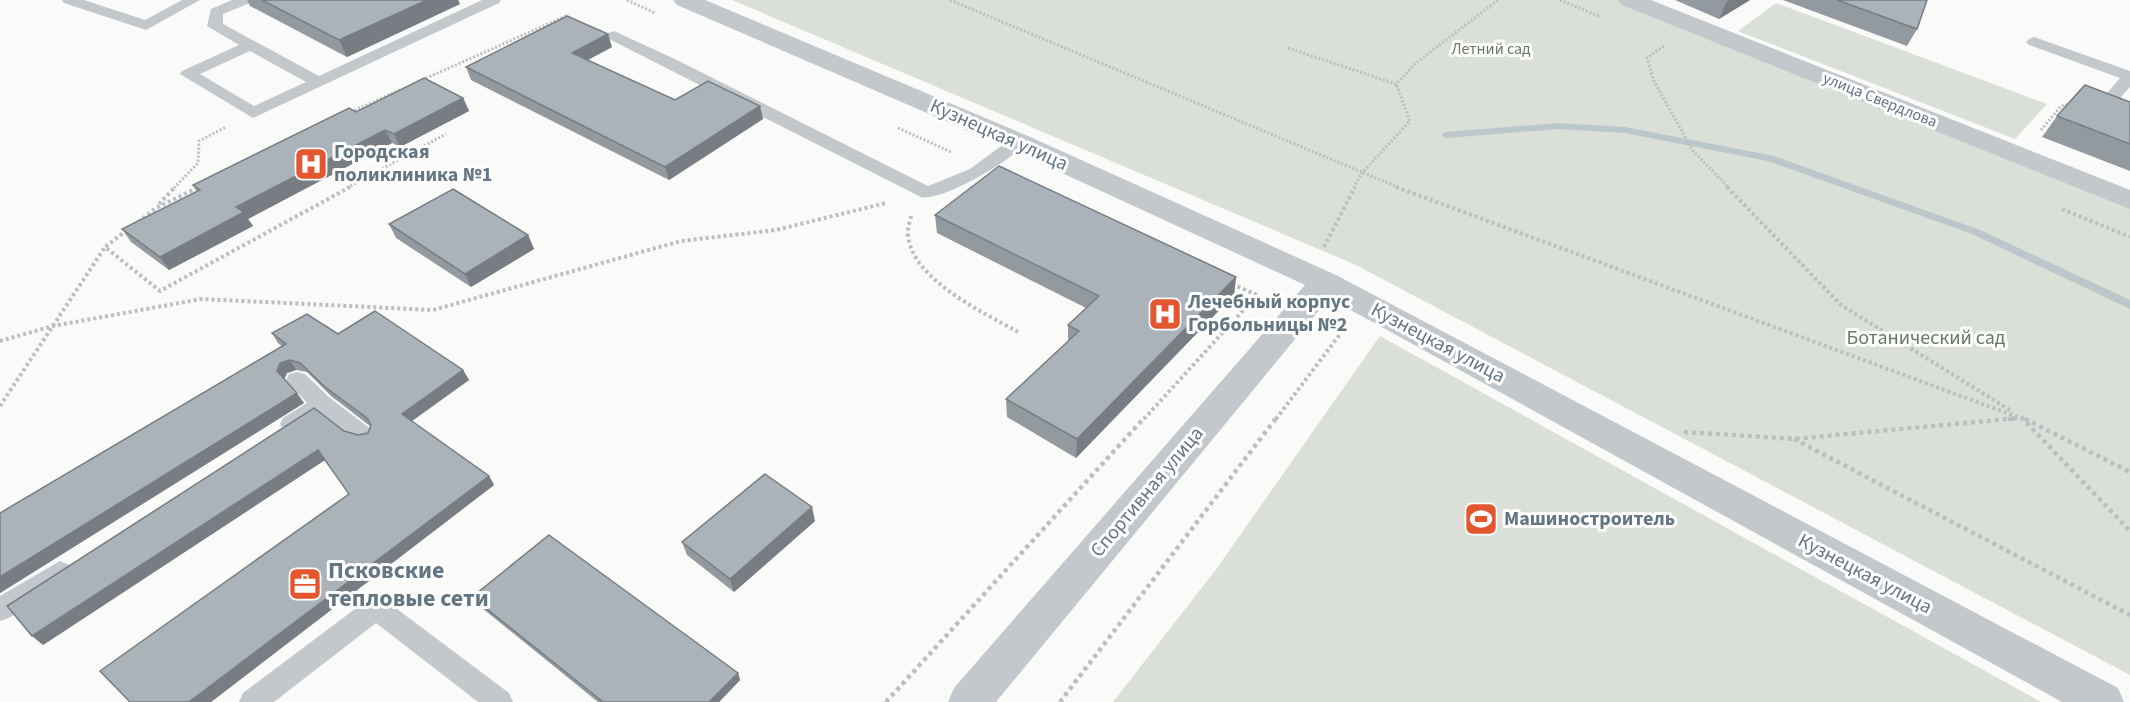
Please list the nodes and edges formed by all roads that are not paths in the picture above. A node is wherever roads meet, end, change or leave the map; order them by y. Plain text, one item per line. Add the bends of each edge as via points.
1 (69, 0) edge
2 (193, 0) edge
3 (245, 0) edge
4 (494, 0) edge
5 (1630, 0) edge
6 (672, 8) edge
7 (614, 36) road end
8 (2034, 42) dead end
9 (251, 45) junction
10 (2130, 76) edge
11 (319, 82) junction
12 (2130, 108) edge
13 (1018, 142) junction
14 (2130, 200) edge
15 (1322, 269) junction
16 (297, 380) dead end
17 (322, 404) junction
18 (272, 436) edge
19 (364, 436) edge
20 (81, 558) edge
21 (0, 610) edge
22 (253, 702) edge
23 (499, 702) edge
24 (969, 702) edge
25 (2103, 702) edge

1 - 2 lane via 146,25
3 - 9 lane via 216,12 215,26
4 - 11 lane
5 - 14 street, улица Свердлова
6 - 13 street, Кузнецкая улица
7 - 13 lane via 927,194 976,173
8 - 10 lane
9 - 11 lane
9 - 11 lane via 188,74 254,113
10 - 12 lane via 2109,100
13 - 15 street, Кузнецкая улица
15 - 24 street, Спортивная улица via 1295,316
15 - 25 street, Кузнецкая улица
16 - 17 lane
17 - 18 lane
17 - 19 lane
20 - 21 lane
22 - 23 lane via 376,608

